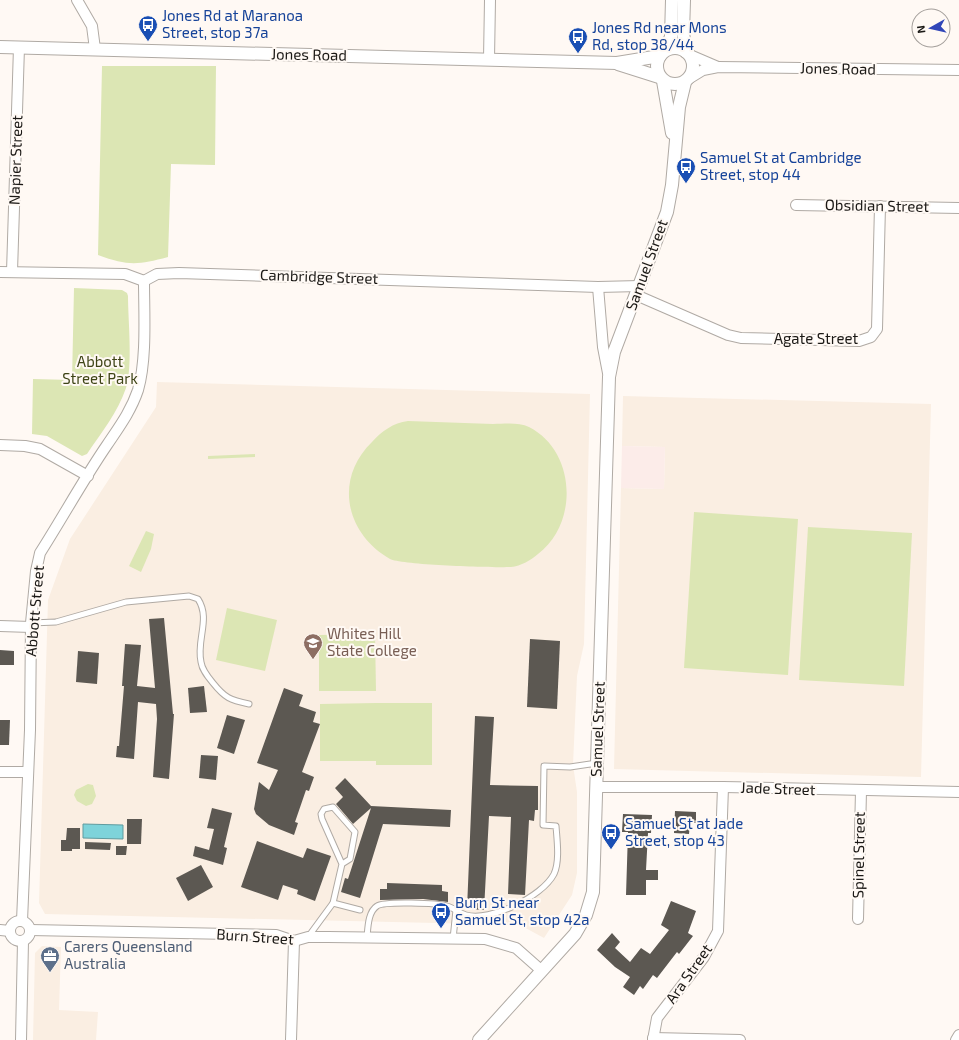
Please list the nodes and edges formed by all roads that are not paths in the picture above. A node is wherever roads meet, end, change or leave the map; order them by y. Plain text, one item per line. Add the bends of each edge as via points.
1 (77, 0) edge
2 (490, 0) edge
3 (672, 0) edge
4 (684, 0) edge
5 (0, 47) edge
6 (19, 47) junction
7 (95, 49) junction
8 (662, 53) junction
9 (688, 53) junction
10 (489, 59) junction
11 (617, 63) junction
12 (718, 67) junction
13 (959, 70) edge
14 (661, 79) junction
15 (687, 80) junction
16 (674, 150) junction
17 (796, 205) dead end
18 (880, 206) junction
19 (959, 208) edge
20 (0, 272) edge
21 (12, 272) junction
22 (144, 281) junction
23 (598, 287) junction
24 (638, 291) junction
25 (609, 377) junction
26 (0, 446) edge
27 (88, 476) junction
28 (31, 625) junction
29 (0, 626) edge
30 (249, 704) dead end
31 (597, 763) junction
32 (0, 772) edge
33 (28, 772) junction
34 (596, 786) junction
35 (723, 787) junction
36 (861, 791) junction
37 (959, 792) edge
38 (342, 864) junction
39 (333, 902) junction
40 (360, 910) dead end
41 (456, 910) junction
42 (858, 918) dead end
43 (22, 922) junction
44 (5, 930) edge
45 (30, 930) junction
46 (308, 937) junction
47 (367, 937) junction
48 (453, 939) junction
49 (23, 941) junction
50 (294, 941) junction
51 (542, 971) junction
52 (959, 1036) edge
53 (653, 1039) edge
54 (21, 1040) edge
55 (291, 1040) edge
56 (479, 1040) edge
57 (740, 1040) edge
58 (956, 1040) edge

1 - 7 street via 92,26
2 - 10 street
3 - 8 street via 670,37
4 - 9 street via 683,33
5 - 6 street, Jones Road
6 - 7 street, Jones Road
6 - 21 street, Napier Street
7 - 10 street, Jones Road
8 - 9 street via 676,48
8 - 11 street, Jones Road
8 - 14 street via 656,66
9 - 12 street, Jones Road
9 - 15 street via 693,62 693,70
10 - 11 street, Jones Road
11 - 14 street, Jones Road
12 - 13 street, Jones Road
12 - 15 street, Jones Road via 703,70
14 - 15 street via 674,85
14 - 16 street, Samuel Street
15 - 16 street, Samuel Street via 679,107
16 - 24 street, Samuel Street via 667,212
17 - 18 street, Obsidian Street
18 - 19 street, Obsidian Street
18 - 24 street, Agate Street via 877,329 871,337 859,341 741,338 728,335
20 - 21 street
21 - 22 street via 124,274
22 - 23 street, Cambridge Street via 157,274 179,273
22 - 27 street, Abbott Street via 143,353 138,388 127,415
23 - 24 street, Cambridge Street
23 - 25 street, Samuel Street via 603,347
24 - 25 street, Samuel Street via 614,352
25 - 31 street, Samuel Street
26 - 27 street via 40,449
27 - 28 street, Abbott Street via 40,553
28 - 29 street
28 - 30 lane via 56,622 126,602 189,596 198,598 202,605 204,620 200,661 203,669 221,692 231,700
28 - 33 street, Abbott Street
31 - 34 street, Samuel Street
31 - 41 lane via 570,767 544,766 543,825 556,826 557,855 554,874 544,887 523,903 483,915 466,915
32 - 33 street
33 - 43 street, Abbott Street
34 - 35 street, Jade Street
34 - 51 street, Samuel Street via 594,884 591,903 575,934
35 - 36 street, Jade Street
35 - 53 street, Ara Street via 718,931 704,957 657,1018
36 - 37 street, Jade Street
36 - 42 street, Spinel Street
38 - 38 lane via 322,820 321,814 328,807 333,807 355,832 350,859
38 - 39 lane
39 - 40 lane
39 - 46 lane
41 - 47 lane via 446,906 386,902 372,911
41 - 48 lane
43 - 44 street via 13,924
43 - 45 street via 28,925
44 - 49 street via 14,939
45 - 49 street via 28,937
45 - 50 street, Burn Street via 276,935
46 - 47 street, Burn Street
46 - 50 street, Burn Street
47 - 48 street, Burn Street
48 - 51 street, Burn Street via 485,939 508,944
49 - 54 street
50 - 55 street
51 - 56 street, Samuel Street
52 - 58 street
53 - 57 street

